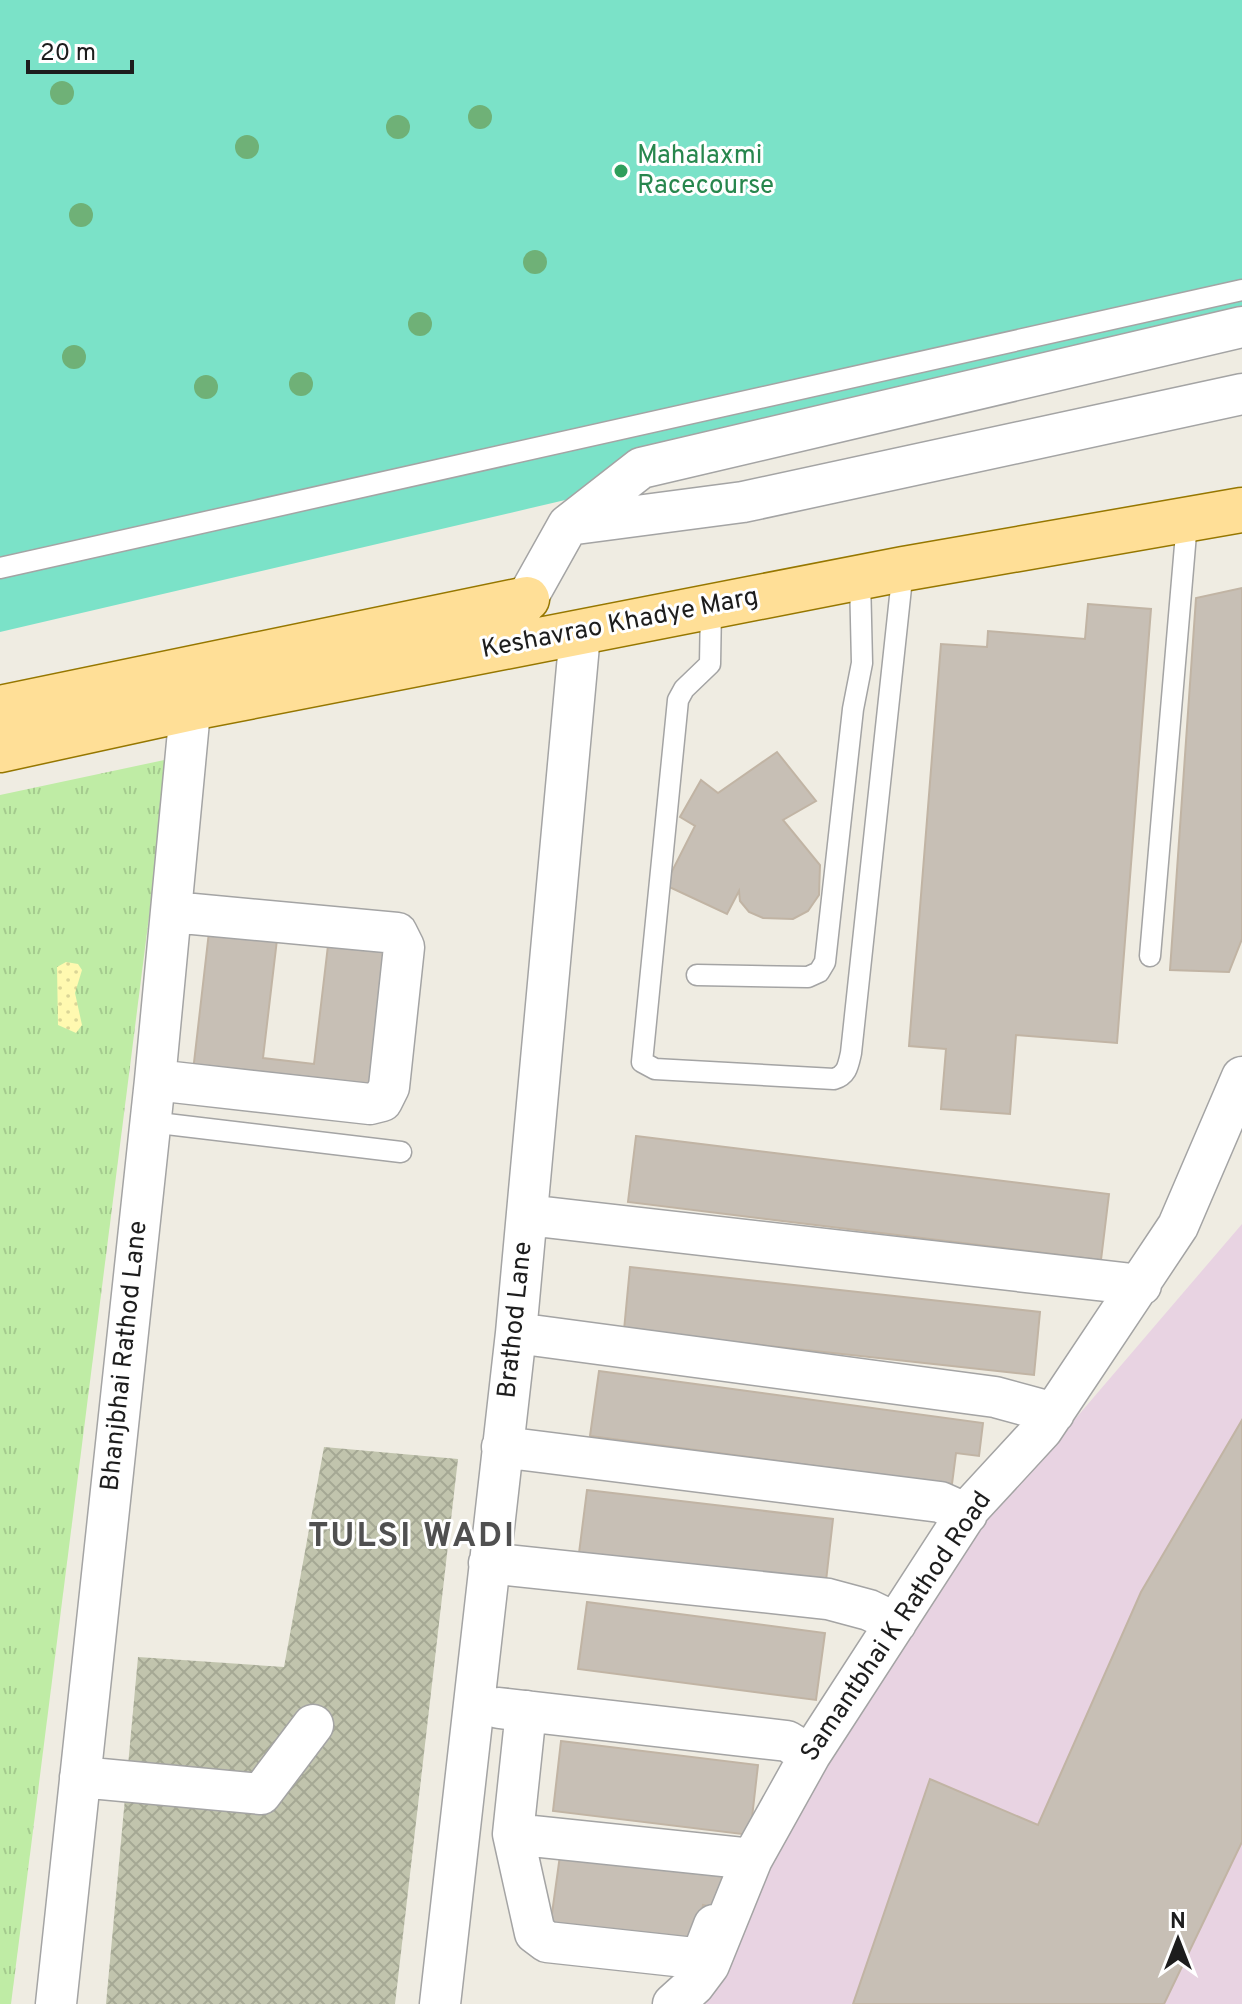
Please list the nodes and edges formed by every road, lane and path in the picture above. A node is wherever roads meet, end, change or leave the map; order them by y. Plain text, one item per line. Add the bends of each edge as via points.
1 (1242, 290) edge
2 (1242, 327) edge
3 (1242, 394) edge
4 (1242, 510) edge
5 (1187, 522) junction
6 (568, 525) junction
7 (0, 568) edge
8 (903, 569) junction
9 (860, 578) junction
10 (527, 599) junction
11 (711, 607) junction
12 (898, 632) junction
13 (580, 634) junction
14 (863, 635) junction
15 (499, 648) junction
16 (192, 687) junction
17 (0, 708) edge
18 (0, 750) edge
19 (172, 912) junction
20 (1150, 956) dead end
21 (697, 975) dead end
22 (1242, 1077) edge
23 (155, 1080) junction
24 (150, 1122) junction
25 (401, 1152) dead end
26 (527, 1215) junction
27 (1141, 1285) junction
28 (516, 1333) junction
29 (1054, 1413) junction
30 (502, 1447) junction
31 (967, 1514) junction
32 (489, 1563) junction
33 (896, 1623) junction
34 (472, 1706) junction
35 (526, 1711) junction
36 (313, 1725) dead end
37 (810, 1755) junction
38 (80, 1777) junction
39 (513, 1834) junction
40 (743, 1858) junction
41 (56, 2004) edge
42 (440, 2004) edge
43 (673, 2004) edge

1 - 7 lane
2 - 6 street via 641,468
3 - 6 street via 743,502
4 - 5 main road, Keshavrao Khadye Marg
5 - 8 main road, Keshavrao Khadye Marg
5 - 20 lane
6 - 10 street
8 - 9 main road, Keshavrao Khadye Marg
8 - 12 lane
9 - 11 main road, Keshavrao Khadye Marg
9 - 14 lane
10 - 15 street
10 - 16 main road, Keshavrao Khadye Marg
11 - 12 lane via 710,664 678,700 641,1057 647,1068 834,1079 848,1068
11 - 13 main road, Keshavrao Khadye Marg
12 - 14 lane
13 - 15 main road, Keshavrao Khadye Marg
13 - 26 street, Brathod Lane
14 - 21 lane via 825,962 808,977
15 - 16 main road, Keshavrao Khadye Marg
16 - 17 main road, Keshavrao Khadye Marg
16 - 18 main road, Keshavrao Khadye Marg
16 - 19 street, Bhanjbhai Rathod Lane
19 - 23 street, Bhanjbhai Rathod Lane
19 - 23 street via 397,933 404,947 389,1087 382,1101 370,1104
22 - 27 street, Samantbhai K Rathod Road via 1178,1226
23 - 24 street, Bhanjbhai Rathod Lane
24 - 25 lane
24 - 38 street, Bhanjbhai Rathod Lane
26 - 27 street
26 - 28 street, Brathod Lane
27 - 29 street, Samantbhai K Rathod Road
28 - 29 street via 995,1397
28 - 30 street, Brathod Lane
29 - 31 street, Samantbhai K Rathod Road
30 - 31 street via 940,1502
30 - 32 street, Brathod Lane
31 - 33 street, Samantbhai K Rathod Road
32 - 33 street via 828,1599
32 - 34 street, Brathod Lane
33 - 37 street, Samantbhai K Rathod Road
34 - 35 street
34 - 42 street, Brathod Lane
35 - 37 street via 787,1741
35 - 39 street
36 - 38 street via 261,1794
37 - 40 street, Samantbhai K Rathod Road
38 - 41 street, Bhanjbhai Rathod Lane
39 - 40 street
39 - 40 street via 530,1918 535,1933 547,1942 694,1958 704,1951
40 - 43 street, Samantbhai K Rathod Road via 709,1965

